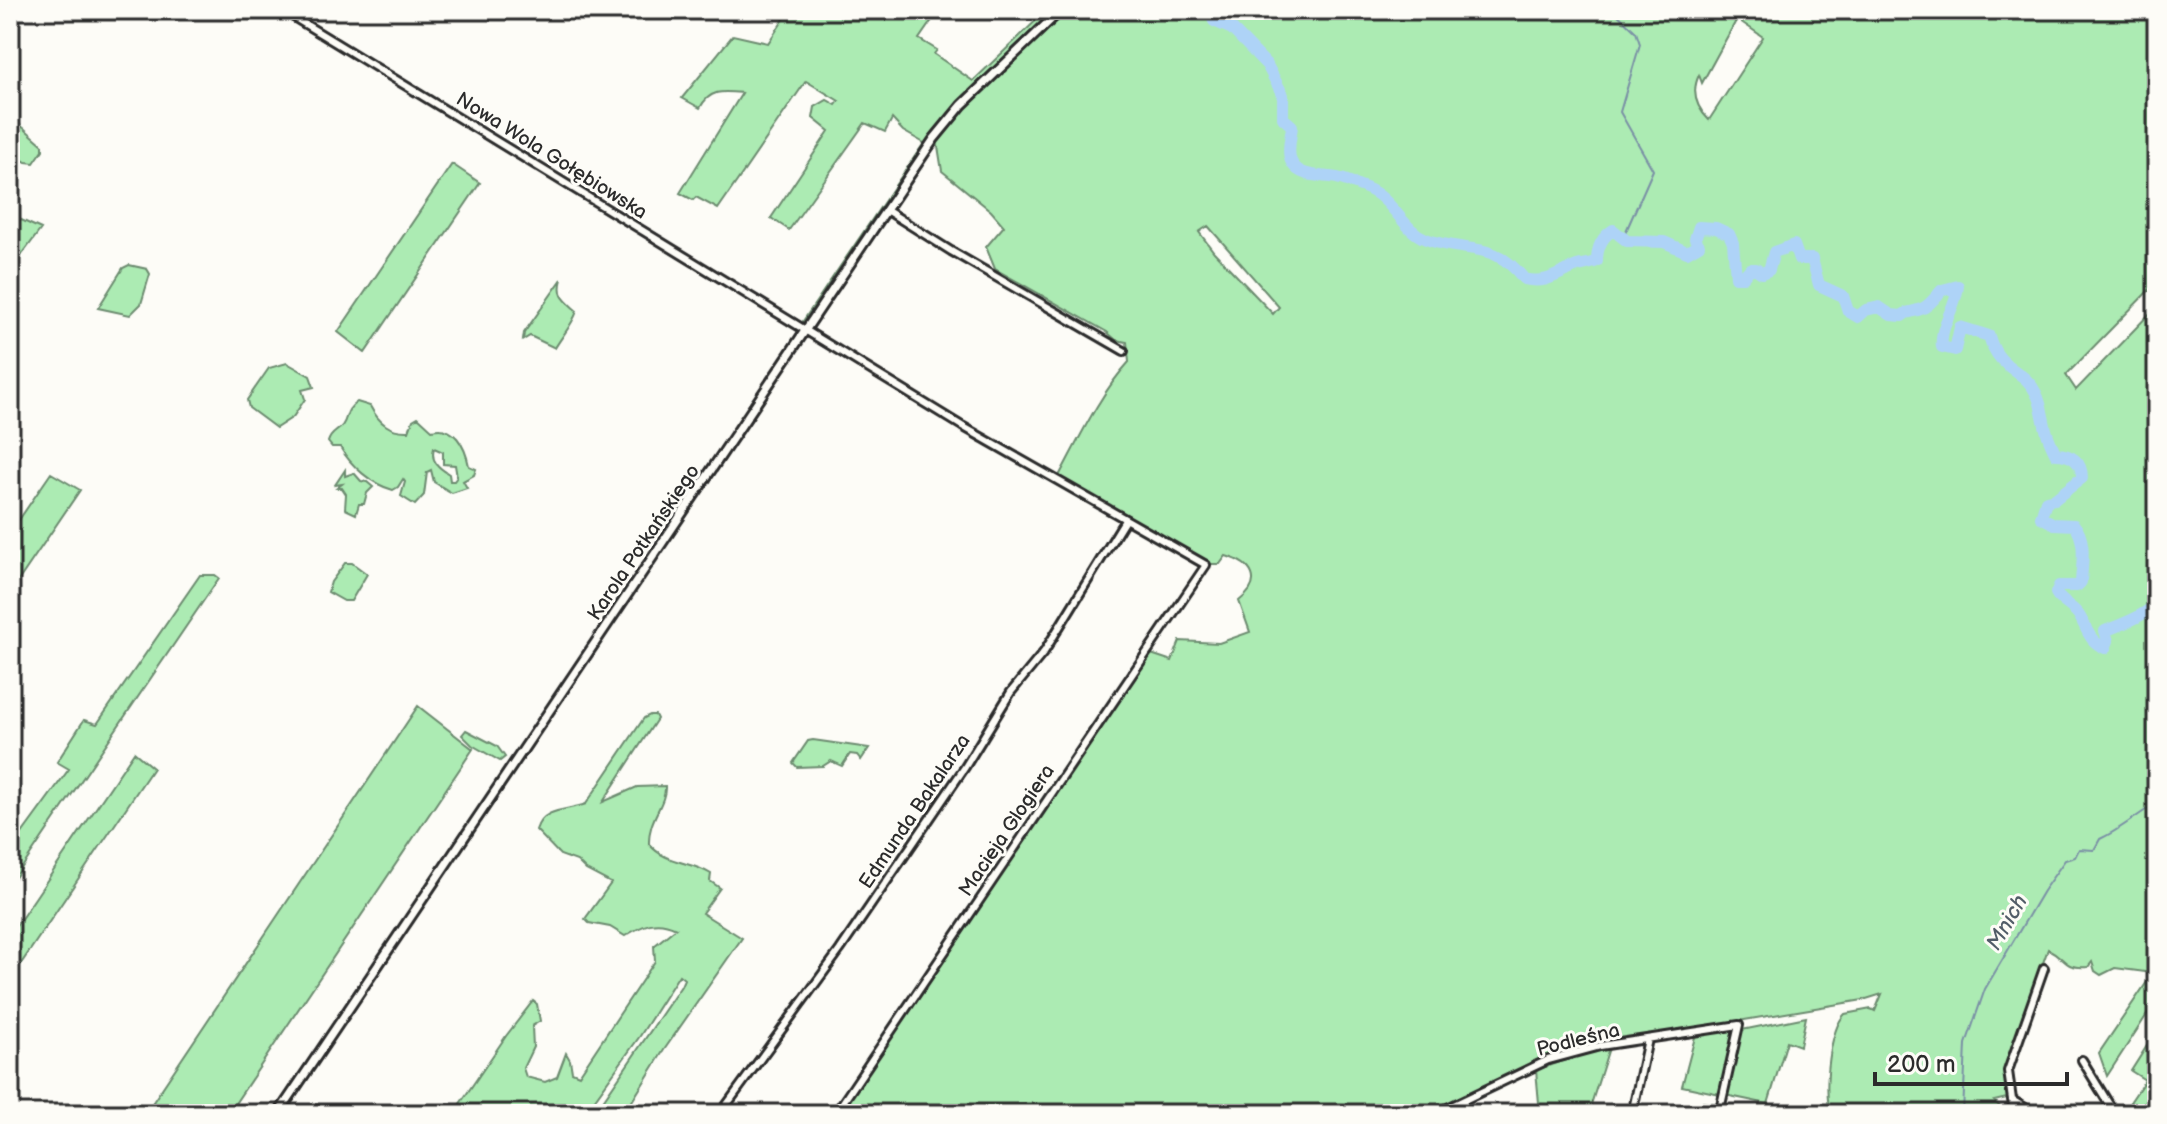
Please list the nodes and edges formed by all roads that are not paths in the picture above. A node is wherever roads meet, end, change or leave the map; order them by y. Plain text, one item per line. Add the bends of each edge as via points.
1 (282, 10) edge
2 (1061, 10) edge
3 (886, 210) junction
4 (805, 329) junction
5 (1124, 351) dead end
6 (1125, 520) junction
7 (1206, 565) joint
8 (2044, 968) dead end
9 (1648, 1039) junction
10 (2082, 1060) dead end
11 (2012, 1100) junction
12 (278, 1114) edge
13 (720, 1114) edge
14 (835, 1114) edge
15 (1435, 1114) edge
16 (1632, 1114) edge
17 (1719, 1114) edge
18 (2014, 1114) edge
19 (2035, 1114) edge
20 (2115, 1114) edge

1 - 4 street, Nowa Wola Gołębiowska
2 - 3 street, Karola Potkańskiego via 962,105
3 - 4 street, Karola Potkańskiego
3 - 5 street
4 - 6 street, Nowa Wola Gołębiowska
4 - 12 street, Karola Potkańskiego
6 - 7 street, Nowa Wola Gołębiowska
6 - 13 street, Edmunda Bakalarza via 1044,652 1011,692 840,950
7 - 14 street, Macieja Glogiera
8 - 11 street via 2008,1071
9 - 15 street, Podleśna via 1548,1060
9 - 16 street
9 - 17 street, Podleśna via 1739,1025
10 - 20 street
11 - 18 street
11 - 19 street

